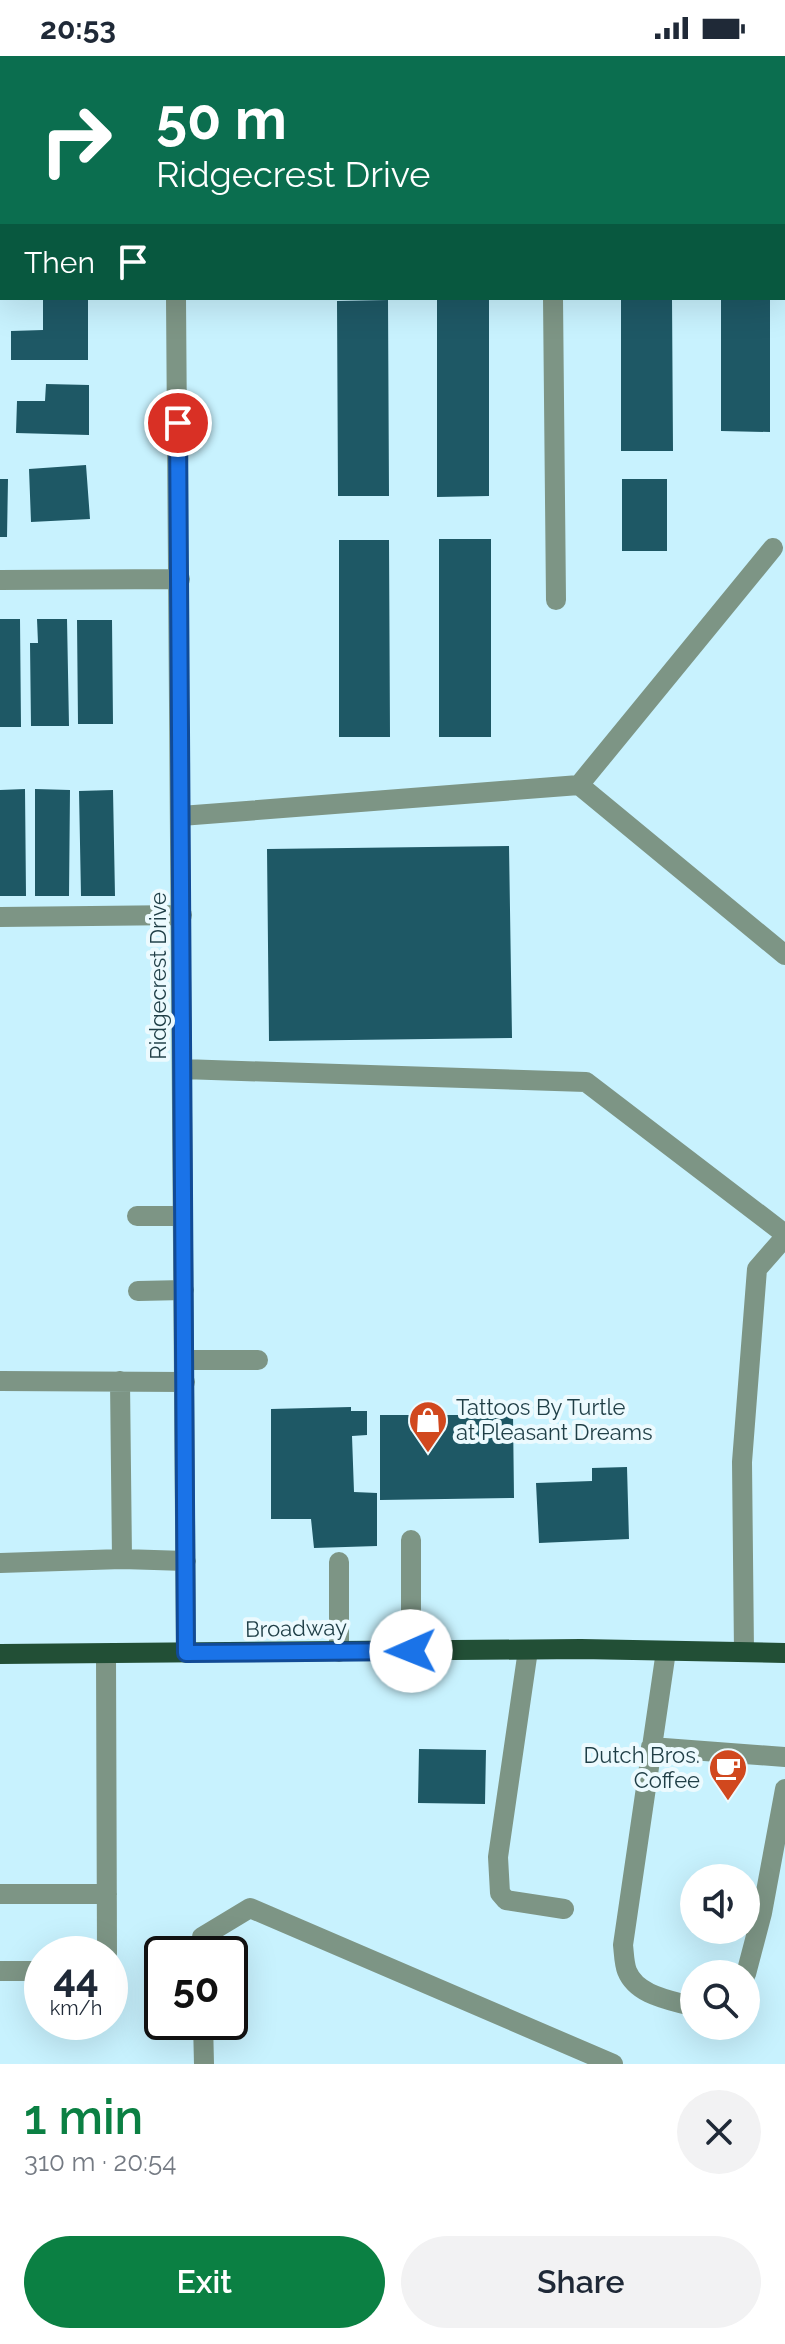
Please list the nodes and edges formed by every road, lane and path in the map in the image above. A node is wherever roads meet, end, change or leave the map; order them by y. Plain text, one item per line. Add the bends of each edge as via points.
1 (176, 300) edge
2 (553, 300) edge
3 (773, 548) dead end
4 (180, 579) junction
5 (0, 580) edge
6 (556, 600) dead end
7 (579, 785) junction
8 (181, 816) junction
9 (182, 915) junction
10 (0, 917) edge
11 (785, 955) edge
12 (182, 1069) junction
13 (137, 1216) dead end
14 (183, 1216) junction
15 (785, 1235) edge
16 (184, 1290) junction
17 (138, 1291) dead end
18 (184, 1360) junction
19 (258, 1360) dead end
20 (0, 1381) edge
21 (120, 1381) junction
22 (185, 1382) junction
23 (411, 1540) dead end
24 (122, 1559) junction
25 (186, 1561) junction
26 (339, 1562) dead end
27 (0, 1563) edge
28 (528, 1650) junction
29 (411, 1651) junction
30 (666, 1651) junction
31 (339, 1652) junction
32 (744, 1652) junction
33 (186, 1653) junction
34 (785, 1653) edge
35 (0, 1654) edge
36 (106, 1654) junction
37 (651, 1747) junction
38 (785, 1757) edge
39 (785, 1789) edge
40 (0, 1894) edge
41 (107, 1894) junction
42 (564, 1909) dead end
43 (107, 1936) edge
44 (204, 1936) edge
45 (750, 1960) edge
46 (0, 1971) edge
47 (24, 1971) edge
48 (680, 2003) edge
49 (203, 2040) edge
50 (204, 2064) edge
51 (613, 2064) edge

1 - 4 street, Ridgecrest Drive
2 - 6 street
3 - 7 street
4 - 5 street
4 - 8 street, Ridgecrest Drive
7 - 8 street
7 - 11 street
8 - 9 street, Ridgecrest Drive
9 - 10 street
9 - 12 street, Ridgecrest Drive
12 - 14 street, Ridgecrest Drive
12 - 15 street via 586,1082
13 - 14 street
14 - 16 street, Ridgecrest Drive
15 - 32 street via 757,1269 742,1462
16 - 17 street
16 - 18 street, Ridgecrest Drive
18 - 19 street
18 - 22 street, Ridgecrest Drive
20 - 21 street
21 - 22 street
21 - 24 street
22 - 25 street, Ridgecrest Drive
23 - 29 street
24 - 25 street
24 - 27 street
25 - 33 street, Ridgecrest Drive
26 - 31 street
28 - 29 main road, Broadway
28 - 30 main road, Broadway
28 - 42 street via 498,1857 500,1893 506,1900
29 - 31 main road, Broadway
30 - 32 main road, Broadway
30 - 37 street
31 - 33 main road, Broadway
32 - 34 main road, Broadway
33 - 36 main road, Broadway
35 - 36 main road, Broadway
36 - 41 street
37 - 38 street
37 - 48 street via 623,1945 626,1969 635,1984
39 - 45 street
40 - 41 street
41 - 43 street
44 - 51 street via 250,1908
46 - 47 street
49 - 50 street

